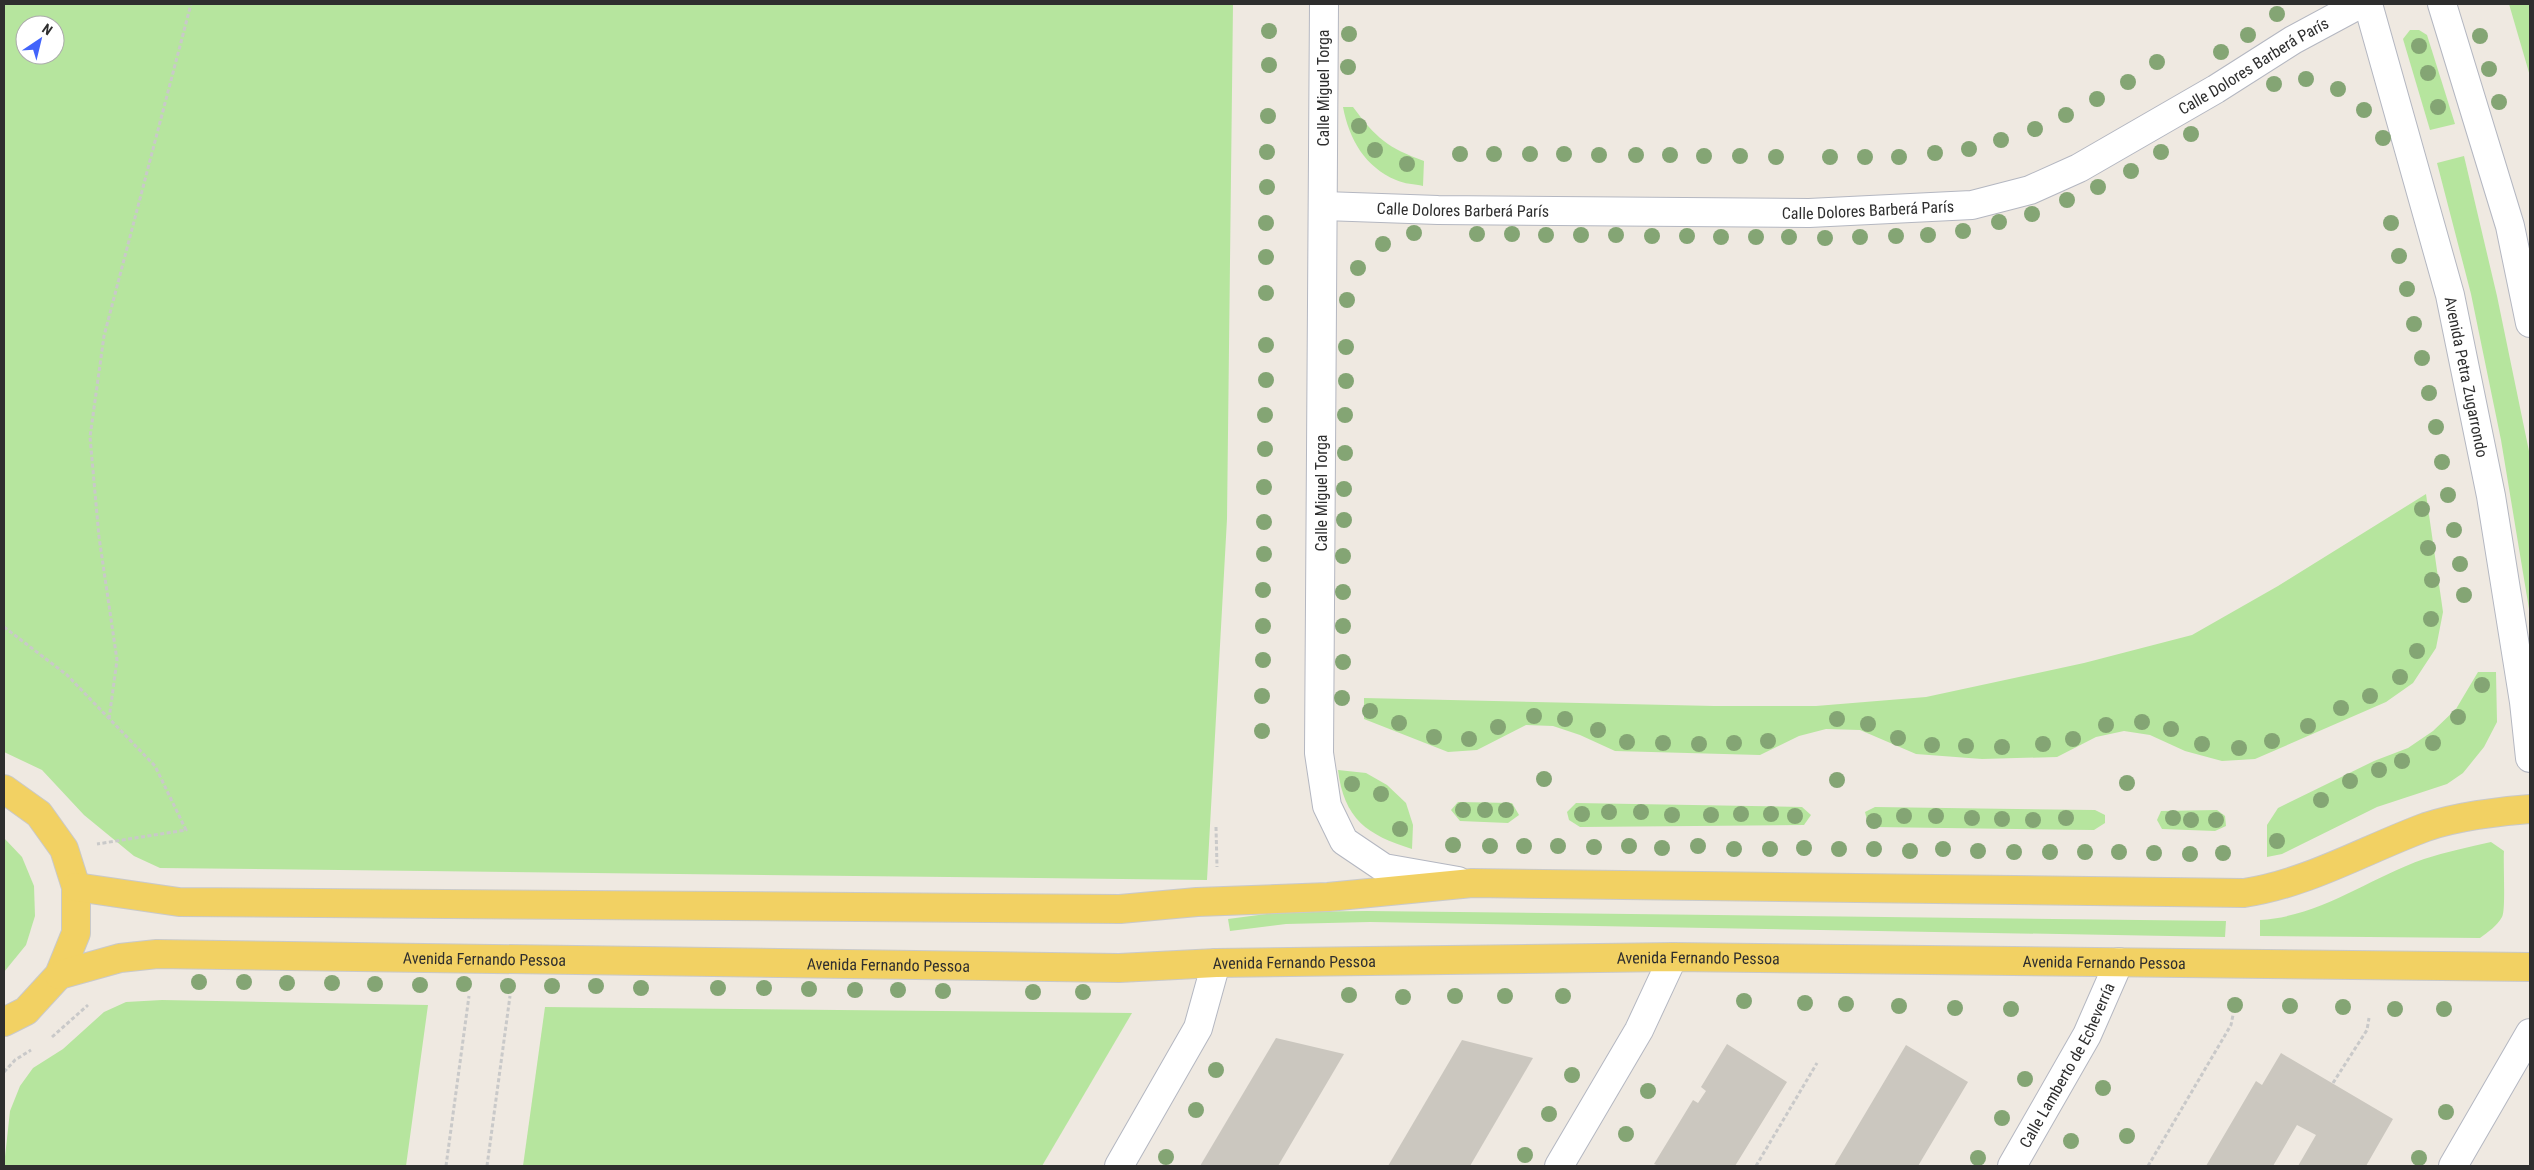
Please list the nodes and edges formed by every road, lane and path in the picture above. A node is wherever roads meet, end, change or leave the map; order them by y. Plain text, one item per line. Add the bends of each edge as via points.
1 (191, 4) edge
2 (1324, 4) edge
3 (2360, 4) edge
4 (2368, 4) edge
5 (2442, 4) edge
6 (1324, 206) junction
7 (2530, 322) edge
8 (4, 627) edge
9 (109, 719) junction
10 (2530, 758) edge
11 (4, 790) edge
12 (2530, 809) edge
13 (64, 849) junction
14 (1472, 883) junction
15 (76, 887) junction
16 (1673, 957) junction
17 (2119, 962) junction
18 (1216, 963) junction
19 (2530, 967) edge
20 (59, 975) junction
21 (469, 996) dead end
22 (510, 996) dead end
23 (90, 1003) dead end
24 (2233, 1015) dead end
25 (2369, 1018) dead end
26 (4, 1022) edge
27 (2530, 1033) edge
28 (47, 1040) dead end
29 (39, 1045) dead end
30 (1816, 1063) dead end
31 (4, 1072) edge
32 (2333, 1083) dead end
33 (446, 1166) edge
34 (487, 1166) edge
35 (1119, 1166) edge
36 (1559, 1166) edge
37 (1756, 1166) edge
38 (2012, 1166) edge
39 (2148, 1166) edge
40 (2453, 1166) edge

1 - 9 path via 104,336 90,437 99,536 117,660
2 - 6 street, Calle Miguel Torga
3 - 6 street, Calle Dolores Barberá París via 2293,40 2216,89 2079,168 2030,190 1972,205 1809,213
4 - 10 street, Avenida Petra Zugarrondo via 2450,295 2492,496
5 - 7 street via 2510,226
6 - 14 street, Calle Miguel Torga via 1319,753 1326,806 1344,840 1384,868
8 - 9 path via 67,675
9 - 13 path via 155,766 186,830
11 - 13 main road via 39,814
12 - 14 main road via 2502,811 2427,827 2316,875 2244,893
13 - 15 main road
14 - 15 main road via 1328,897 1120,908 179,902
15 - 20 main road via 76,933
16 - 17 main road, Avenida Fernando Pessoa
16 - 18 main road, Avenida Fernando Pessoa
16 - 36 street via 1639,1030
17 - 19 main road, Avenida Fernando Pessoa
17 - 38 street, Calle Lamberto de Echeverría via 2087,1035
18 - 20 main road, Avenida Fernando Pessoa via 1119,968 157,954 120,958
18 - 35 street via 1198,1028
20 - 26 main road via 26,1011
21 - 33 path
22 - 34 path
23 - 28 path
24 - 39 path via 2231,1025
25 - 32 path via 2366,1030
27 - 40 street
29 - 31 path via 15,1060
30 - 37 path

